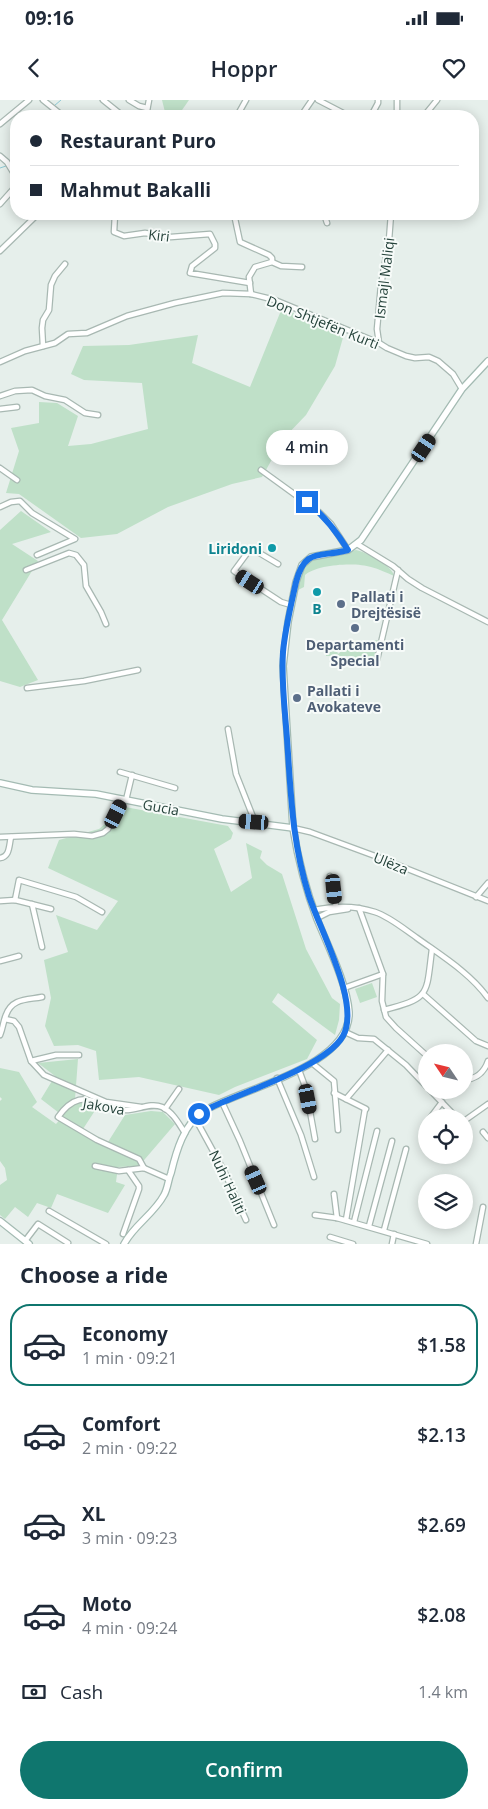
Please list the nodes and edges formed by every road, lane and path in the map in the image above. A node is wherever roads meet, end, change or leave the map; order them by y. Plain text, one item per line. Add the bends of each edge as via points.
1 (28, 100) edge
2 (43, 100) edge
3 (103, 100) edge
4 (129, 100) edge
5 (149, 100) edge
6 (318, 100) edge
7 (437, 100) edge
8 (147, 108) joint
9 (16, 110) edge
10 (55, 110) edge
11 (116, 110) edge
12 (333, 110) edge
13 (429, 110) edge
14 (10, 115) edge
15 (0, 124) edge
16 (0, 156) edge
17 (10, 167) edge
18 (10, 193) edge
19 (0, 204) edge
20 (32, 220) edge
21 (115, 220) edge
22 (235, 220) edge
23 (326, 220) edge
24 (391, 220) edge
25 (327, 223) dead end
26 (0, 251) edge
27 (272, 262) junction
28 (65, 264) dead end
29 (302, 267) dead end
30 (250, 283) junction
31 (251, 294) junction
32 (380, 342) junction
33 (44, 346) junction
34 (488, 361) edge
35 (0, 362) edge
36 (460, 392) junction
37 (0, 396) edge
38 (17, 407) dead end
39 (0, 409) edge
40 (98, 415) dead end
41 (0, 468) edge
42 (260, 470) dead end
43 (17, 480) dead end
44 (0, 507) edge
45 (357, 544) junction
46 (348, 550) junction
47 (37, 556) dead end
48 (278, 564) dead end
49 (26, 570) dead end
50 (398, 570) junction
51 (292, 606) junction
52 (488, 622) edge
53 (106, 624) dead end
54 (377, 660) dead end
55 (138, 670) dead end
56 (27, 688) dead end
57 (228, 729) dead end
58 (120, 772) dead end
59 (132, 775) junction
60 (0, 783) edge
61 (175, 788) dead end
62 (124, 800) junction
63 (254, 822) junction
64 (293, 828) junction
65 (0, 837) edge
66 (11, 837) junction
67 (0, 858) edge
68 (330, 876) dead end
69 (488, 883) edge
70 (476, 896) junction
71 (15, 900) junction
72 (0, 901) edge
73 (488, 901) edge
74 (32, 904) junction
75 (336, 908) junction
76 (357, 908) junction
77 (51, 909) dead end
78 (314, 910) junction
79 (102, 912) dead end
80 (317, 918) junction
81 (42, 948) dead end
82 (432, 949) junction
83 (19, 956) dead end
84 (0, 961) edge
85 (383, 974) junction
86 (344, 988) junction
87 (423, 994) junction
88 (42, 997) dead end
89 (488, 998) edge
90 (384, 1010) junction
91 (5, 1019) junction
92 (345, 1032) junction
93 (0, 1034) edge
94 (488, 1046) edge
95 (418, 1048) edge
96 (388, 1050) junction
97 (79, 1056) dead end
98 (31, 1061) junction
99 (488, 1061) edge
100 (312, 1063) junction
101 (298, 1070) junction
102 (278, 1078) junction
103 (418, 1078) edge
104 (473, 1078) edge
105 (179, 1089) dead end
106 (334, 1093) junction
107 (346, 1099) junction
108 (439, 1099) edge
109 (222, 1102) junction
110 (442, 1102) junction
111 (488, 1104) edge
112 (144, 1107) junction
113 (165, 1109) junction
114 (437, 1109) edge
115 (449, 1109) edge
116 (473, 1115) edge
117 (195, 1118) junction
118 (338, 1130) dead end
119 (377, 1131) dead end
120 (483, 1132) dead end
121 (185, 1133) junction
122 (488, 1138) edge
123 (315, 1139) dead end
124 (392, 1141) dead end
125 (406, 1148) dead end
126 (95, 1166) dead end
127 (144, 1168) junction
128 (128, 1170) junction
129 (314, 1177) dead end
130 (169, 1179) junction
131 (334, 1194) dead end
132 (483, 1207) dead end
133 (49, 1211) dead end
134 (315, 1215) dead end
135 (337, 1218) junction
136 (246, 1220) dead end
137 (346, 1220) junction
138 (0, 1221) edge
139 (354, 1222) junction
140 (274, 1225) dead end
141 (369, 1226) junction
142 (384, 1230) junction
143 (122, 1234) dead end
144 (394, 1234) junction
145 (330, 1237) dead end
146 (27, 1243) edge
147 (68, 1243) edge
148 (106, 1244) edge
149 (124, 1244) edge
150 (353, 1244) edge
151 (392, 1244) edge
152 (428, 1244) edge
153 (476, 1244) edge

1 - 9 street
2 - 10 street
3 - 11 street
4 - 8 street
5 - 8 street
6 - 12 street
7 - 13 street
14 - 15 street
16 - 17 street
18 - 19 street
20 - 26 street
21 - 30 street, Kiri via 114,232 121,235 141,233 171,237 208,234 216,246 192,266 190,273
22 - 27 street via 240,242 269,255
23 - 25 street
24 - 32 street, Ismajl Maliqi via 377,330
27 - 29 street via 280,266
27 - 30 street via 253,269
28 - 33 street via 50,287 49,310 42,328
30 - 31 street
31 - 32 street, Don Shtjefën Kurti via 275,300
31 - 33 street, Don Shtjefën Kurti via 223,293 175,303 119,319 91,332 68,334
32 - 36 street, Don Shtjefën Kurti via 406,356 429,357 438,361 453,374
33 - 35 street, Don Shtjefën Kurti
34 - 36 street
36 - 45 street
37 - 40 street via 32,390 65,400 85,413
38 - 39 street
41 - 43 street
42 - 46 street via 319,512
44 - 47 street via 20,501 32,513 75,539
45 - 46 street
45 - 50 street
46 - 51 street via 315,555 305,562 298,574
48 - 51 street via 251,548 234,571 280,602
49 - 53 street via 69,553 76,555 84,564 86,586
50 - 52 street via 422,588
50 - 54 street
51 - 64 street via 284,644 283,674
55 - 56 street
57 - 63 street via 236,774
58 - 59 street
59 - 61 street
59 - 62 street
60 - 62 street, Gucia
62 - 63 street, Gucia
62 - 66 street via 102,834
63 - 64 street, Gucia
64 - 70 street, Ulëza
64 - 78 street
65 - 66 street
66 - 67 street via 8,854
68 - 75 street
69 - 70 street
70 - 73 street, Ulëza
71 - 72 street
71 - 74 street
71 - 79 street via 19,880 76,897
74 - 77 street
74 - 81 street
75 - 76 street
75 - 78 street
75 - 80 street
76 - 82 street via 385,916
76 - 85 street
78 - 80 street
80 - 86 street
82 - 87 street via 429,981
82 - 89 street via 474,982
83 - 84 street
85 - 86 street
85 - 90 street
86 - 92 street via 349,1013
87 - 90 street via 412,1002
87 - 94 street via 476,1041
88 - 91 street via 17,1001
90 - 95 street via 391,1024
91 - 93 street
91 - 98 street via 14,1021 19,1027
92 - 96 street via 358,1038 374,1039
92 - 100 street via 336,1046
96 - 103 street
96 - 107 street
97 - 98 street via 56,1055
98 - 112 street via 44,1075 100,1099 124,1106
99 - 104 street via 486,1068
100 - 101 street
100 - 106 street via 332,1078
101 - 102 street
101 - 123 street via 306,1089
102 - 109 street
102 - 129 street
105 - 113 street
106 - 107 street
106 - 118 street
107 - 137 street via 366,1109
108 - 110 street
109 - 117 street
109 - 140 street
110 - 114 street
110 - 115 street
111 - 116 street
112 - 113 street, Jakova
112 - 127 street, Jakova via 125,1110 83,1100 74,1102 58,1117 96,1140 139,1159
113 - 121 street
117 - 121 street
117 - 136 street, Nuhi Haliti
119 - 139 street
120 - 122 street
121 - 130 street
124 - 141 street
125 - 142 street
126 - 128 street
127 - 128 street
127 - 130 street
128 - 143 street via 139,1189
130 - 149 street via 160,1202
131 - 135 street
132 - 153 street
133 - 148 street
134 - 135 street
135 - 137 street
137 - 139 street
138 - 146 street
139 - 141 street
141 - 142 street
142 - 144 street
144 - 151 street
144 - 152 street
145 - 150 street
146 - 147 street via 38,1224

